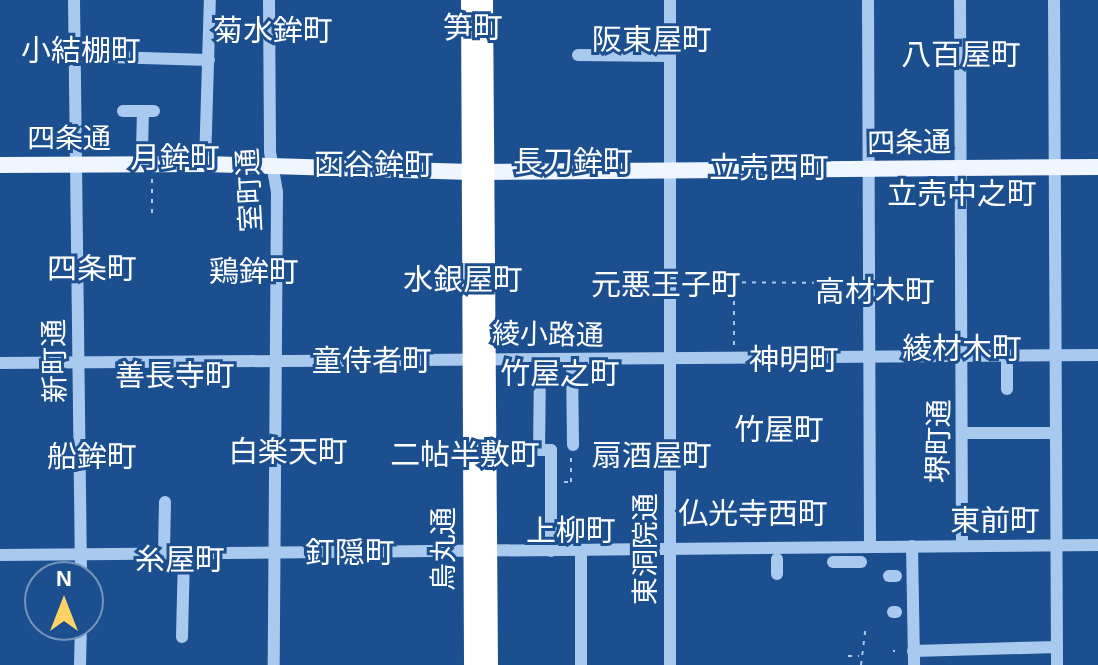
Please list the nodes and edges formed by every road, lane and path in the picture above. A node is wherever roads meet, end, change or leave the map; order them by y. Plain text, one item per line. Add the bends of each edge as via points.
1 (74, 0) edge
2 (210, 0) edge
3 (269, 0) edge
4 (470, 0) edge
5 (484, 0) edge
6 (670, 0) edge
7 (868, 0) edge
8 (960, 0) edge
9 (1054, 0) edge
10 (578, 55) dead end
11 (76, 56) junction
12 (670, 56) junction
13 (209, 60) junction
14 (123, 111) dead end
15 (142, 151) dead end
16 (77, 164) junction
17 (205, 164) junction
18 (0, 165) edge
19 (1098, 167) edge
20 (276, 168) junction
21 (1056, 168) junction
22 (869, 169) junction
23 (960, 169) junction
24 (669, 171) junction
25 (478, 172) junction
26 (152, 179) dead end
27 (152, 218) dead end
28 (734, 281) junction
29 (869, 283) junction
30 (669, 284) junction
31 (622, 286) dead end
32 (1007, 355) junction
33 (1054, 355) junction
34 (1098, 355) edge
35 (869, 356) junction
36 (963, 356) junction
37 (277, 357) junction
38 (479, 358) junction
39 (734, 358) junction
40 (669, 360) junction
41 (540, 361) junction
42 (572, 361) junction
43 (0, 363) edge
44 (79, 364) junction
45 (1007, 389) dead end
46 (963, 433) junction
47 (1054, 433) junction
48 (573, 445) dead end
49 (551, 450) junction
50 (551, 482) junction
51 (165, 502) dead end
52 (1098, 545) edge
53 (912, 546) junction
54 (962, 546) junction
55 (1055, 547) junction
56 (581, 550) junction
57 (669, 550) junction
58 (551, 551) junction
59 (273, 552) junction
60 (480, 552) junction
61 (164, 553) junction
62 (184, 553) junction
63 (81, 554) junction
64 (777, 554) junction
65 (0, 555) edge
66 (862, 556) junction
67 (81, 561) edge
68 (833, 562) dead end
69 (777, 574) dead end
70 (865, 630) dead end
71 (182, 637) dead end
72 (81, 641) edge
73 (1057, 647) junction
74 (913, 651) junction
75 (848, 656) dead end
76 (861, 656) junction
77 (80, 665) edge
78 (274, 665) edge
79 (473, 665) edge
80 (489, 665) edge
81 (581, 665) edge
82 (670, 665) edge
83 (861, 665) edge
84 (914, 665) edge
85 (1057, 665) edge

1 - 11 street, 新町通
2 - 13 street
3 - 20 street, 室町通 via 270,152
4 - 25 highway, 烏丸通
5 - 25 highway, 烏丸通
6 - 12 street, 東洞院通
7 - 22 street
8 - 23 street, 堺町通
9 - 21 street
10 - 12 street
11 - 13 street
11 - 16 street, 新町通
12 - 24 street, 東洞院通
13 - 17 street
14 - 15 street via 148,111
16 - 17 main road, 四条通
16 - 18 main road, 四条通
16 - 44 street, 新町通
17 - 20 main road, 四条通
19 - 21 main road, 四条通
20 - 25 main road, 四条通
20 - 37 street, 室町通
21 - 23 main road, 四条通
21 - 33 street
22 - 23 main road, 四条通
22 - 24 main road, 四条通
22 - 29 street
23 - 36 street, 堺町通
24 - 25 main road, 四条通
24 - 30 street, 東洞院通
25 - 38 highway, 烏丸通
26 - 27 path
28 - 29 path
28 - 30 path
28 - 39 path
29 - 35 street
30 - 31 path
30 - 40 street, 東洞院通
32 - 33 street, 綾小路通
32 - 36 street, 綾小路通
32 - 45 street
33 - 34 street, 綾小路通
33 - 47 street
35 - 36 street, 綾小路通
35 - 39 street, 綾小路通
35 - 66 street
36 - 46 street, 堺町通
37 - 38 street, 綾小路通
37 - 44 street, 綾小路通 via 268,362
37 - 59 street, 室町通
38 - 41 street, 綾小路通
38 - 60 highway, 烏丸通
39 - 40 street, 綾小路通
40 - 42 street, 綾小路通
40 - 57 street, 東洞院通
41 - 42 street, 綾小路通
41 - 49 street via 539,450
42 - 48 street
43 - 44 street, 綾小路通
44 - 63 street, 新町通
46 - 47 street
46 - 54 street, 堺町通
47 - 55 street
49 - 50 street
49 - 50 path via 571,451 571,482
50 - 58 street
51 - 61 street
52 - 55 street
53 - 54 street
53 - 66 street
53 - 74 street via 901,576 901,612
54 - 55 street
55 - 73 street
56 - 57 street
56 - 58 street
56 - 81 street
57 - 64 street
57 - 82 street, 東洞院通
58 - 60 street
59 - 60 street
59 - 62 street
59 - 78 street, 室町通
60 - 79 highway, 烏丸通
60 - 80 highway, 烏丸通
61 - 62 street
61 - 63 street
62 - 71 street
63 - 65 street
63 - 67 street, 新町通
64 - 66 street
64 - 69 street
66 - 68 street
70 - 76 path
72 - 77 street
73 - 74 street
73 - 85 street
74 - 84 street
75 - 76 path
76 - 83 path

